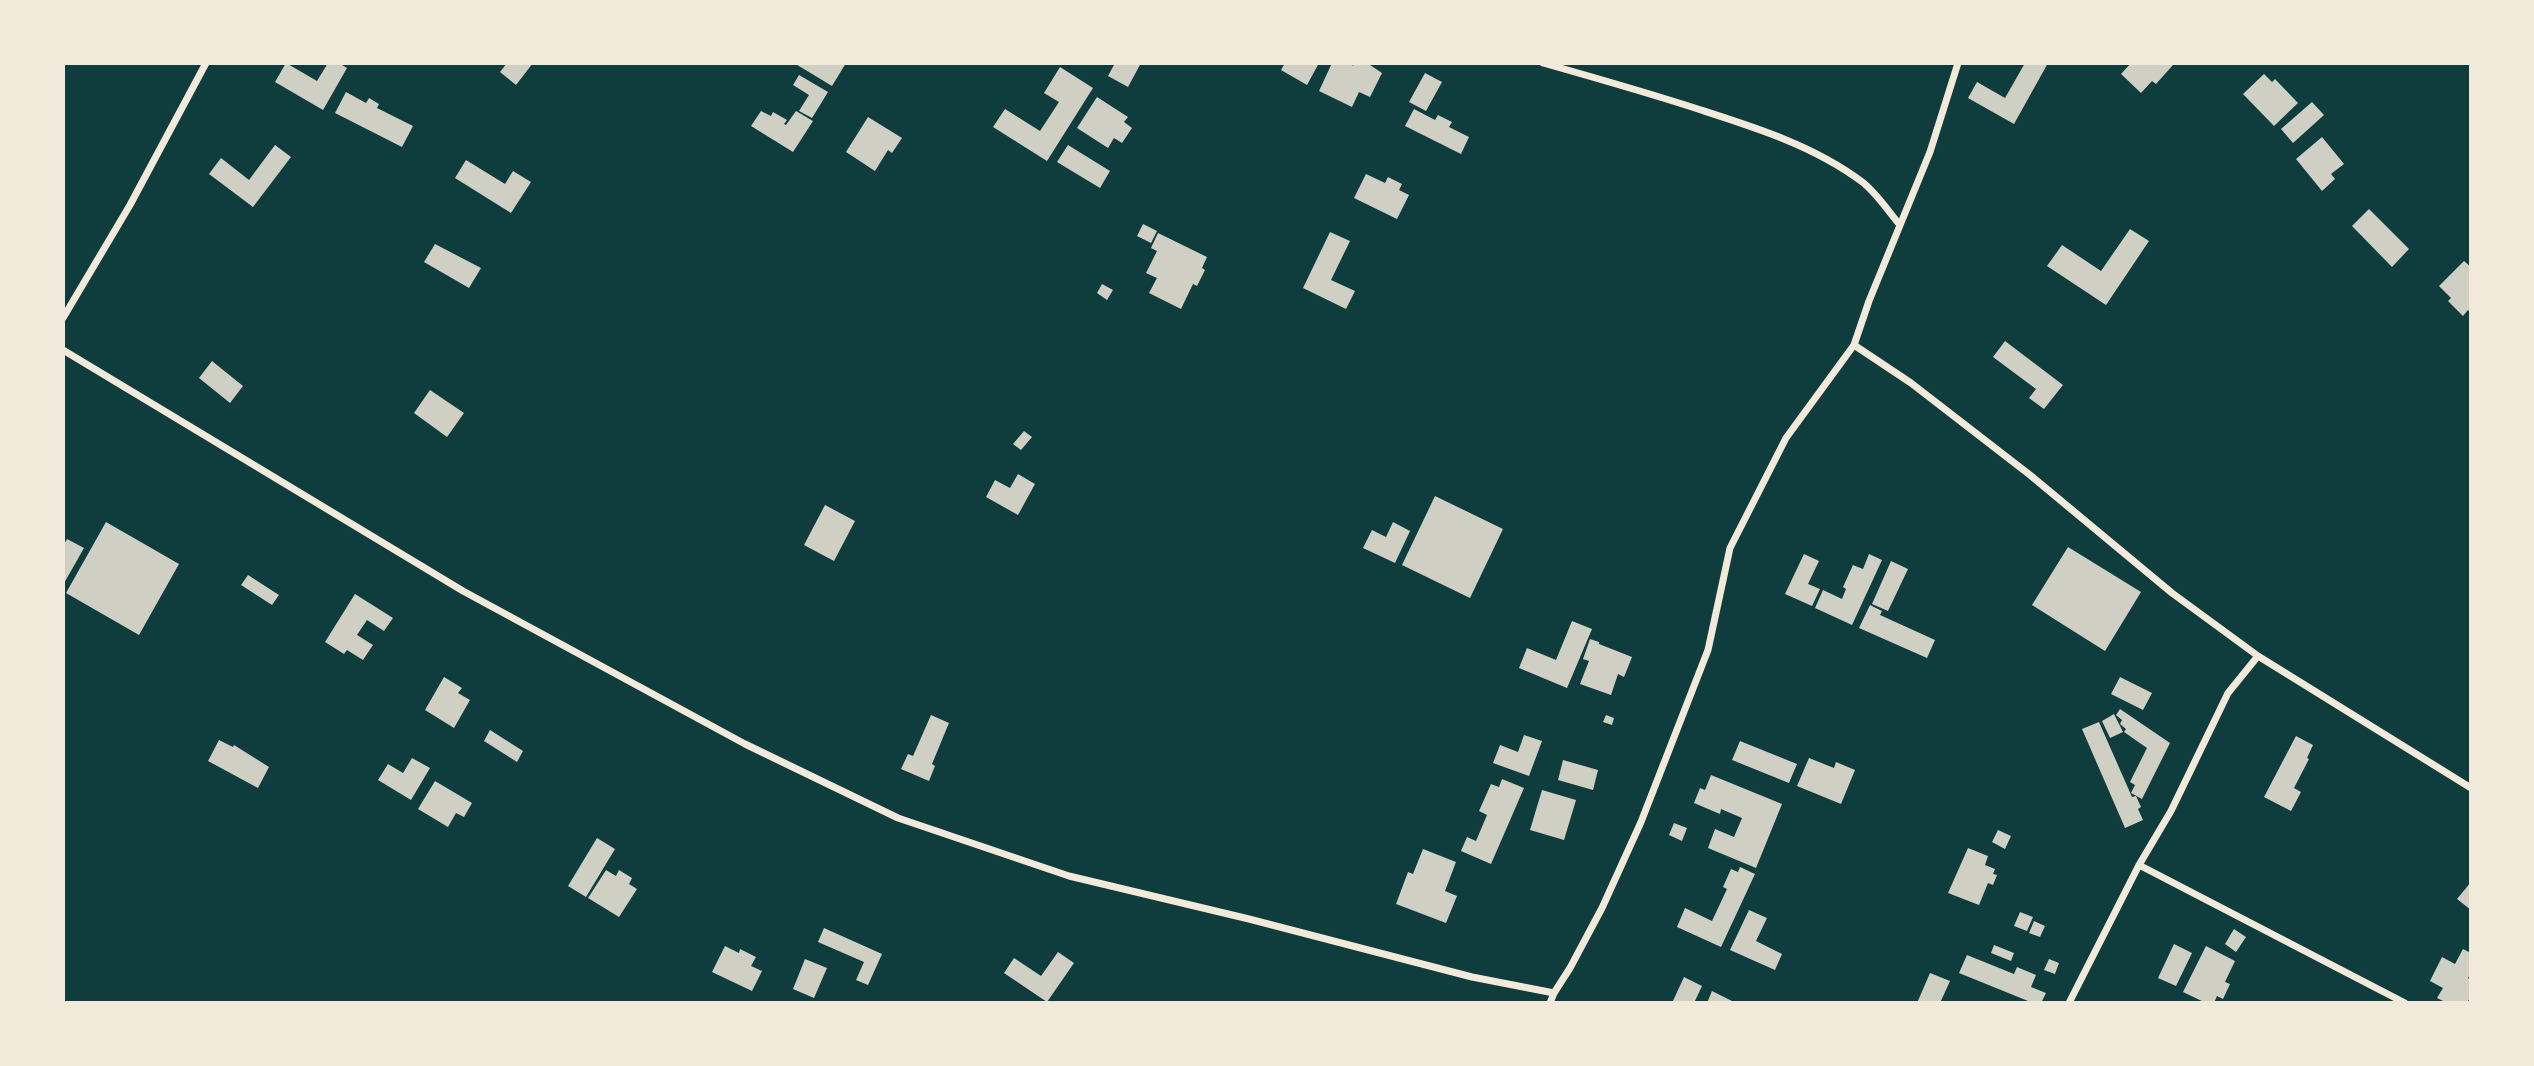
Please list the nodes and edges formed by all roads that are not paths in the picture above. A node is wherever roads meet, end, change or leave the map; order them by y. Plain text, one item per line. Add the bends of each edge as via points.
1 (206, 63) edge
2 (1543, 63) edge
3 (1958, 63) edge
4 (1900, 225) junction
5 (63, 318) edge
6 (1854, 345) junction
7 (63, 350) edge
8 (2259, 656) junction
9 (2471, 788) edge
10 (2139, 865) junction
11 (1554, 993) junction
12 (1550, 1003) edge
13 (2069, 1003) edge
14 (2405, 1003) edge

1 - 5 street
2 - 4 street via 1636,88 1788,141 1864,183
3 - 4 street via 1930,152
4 - 6 street
6 - 8 street via 1911,383 2172,593
6 - 11 street via 1786,438 1730,548 1708,650 1641,822 1602,908
7 - 11 street via 463,592 745,744 898,818 1069,876 1472,977
8 - 9 street
8 - 10 street via 2228,693 2171,811
10 - 13 street
10 - 14 street
11 - 12 street

